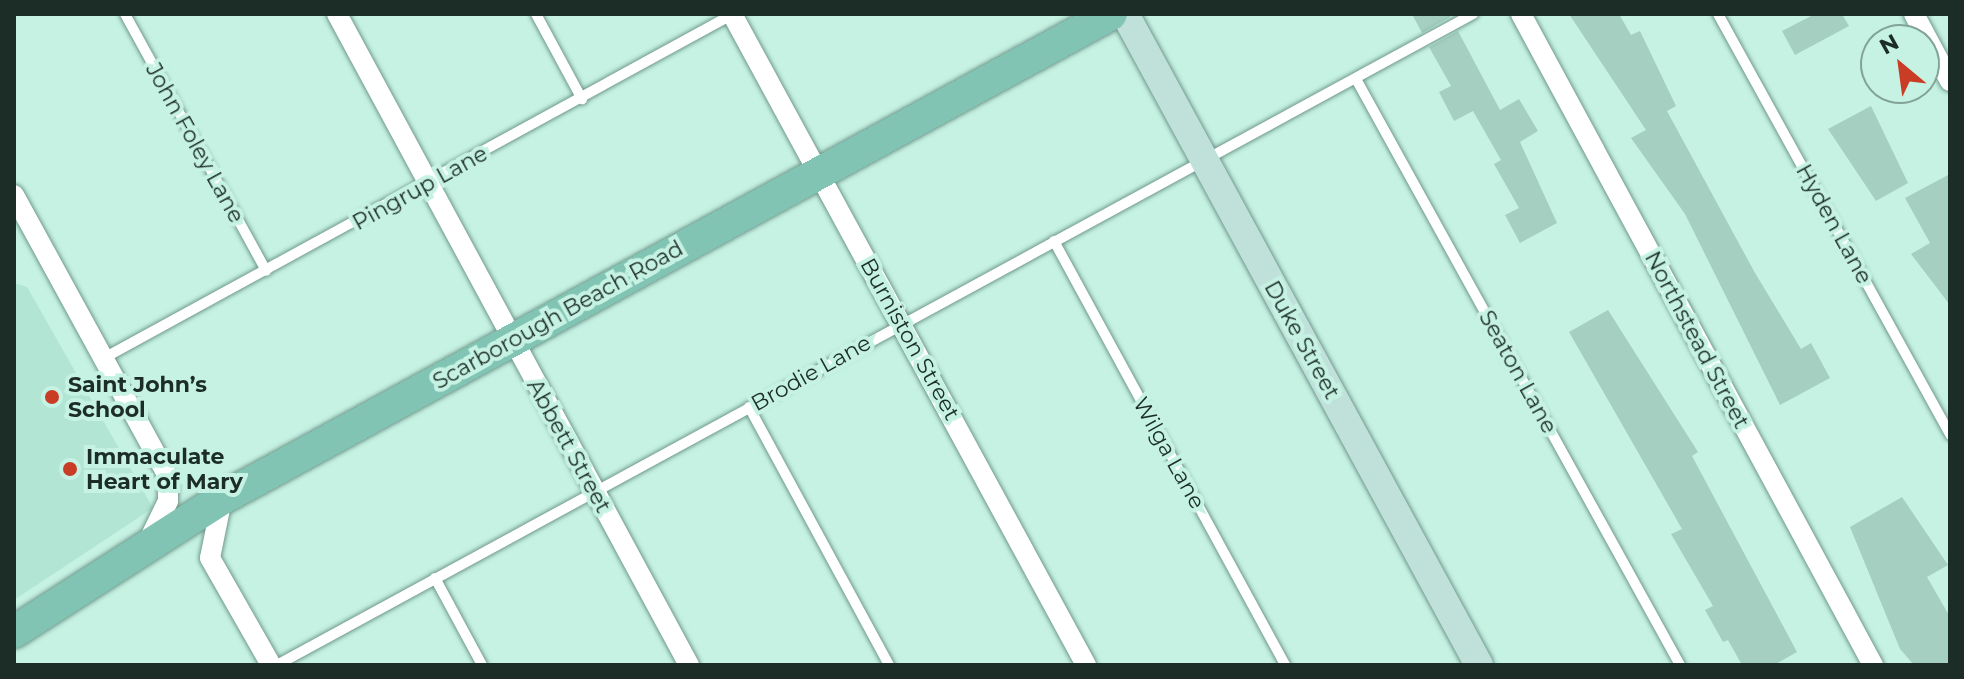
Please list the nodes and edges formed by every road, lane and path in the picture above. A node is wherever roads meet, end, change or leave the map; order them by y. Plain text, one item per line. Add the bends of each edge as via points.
1 (125, 14) edge
2 (337, 14) edge
3 (536, 14) edge
4 (732, 14) edge
5 (1111, 14) edge
6 (1125, 14) edge
7 (1473, 14) edge
8 (1521, 14) edge
9 (1718, 14) edge
10 (1914, 14) edge
11 (1356, 79) junction
12 (1950, 81) edge
13 (582, 99) junction
14 (1204, 159) junction
15 (819, 173) junction
16 (429, 185) junction
17 (14, 195) edge
18 (20, 222) edge
19 (1054, 241) junction
20 (266, 271) junction
21 (902, 323) junction
22 (512, 340) junction
23 (104, 358) junction
24 (749, 407) junction
25 (1950, 435) edge
26 (594, 491) junction
27 (223, 498) junction
28 (145, 548) junction
29 (435, 578) junction
30 (14, 632) edge
31 (274, 665) edge
32 (482, 665) edge
33 (689, 665) edge
34 (889, 665) edge
35 (1086, 665) edge
36 (1285, 665) edge
37 (1479, 665) edge
38 (1680, 665) edge
39 (1873, 665) edge

1 - 20 lane, John Foley Lane
2 - 16 street, Abbett Street
3 - 13 lane
4 - 13 lane, Pingrup Lane
4 - 15 street, Burniston Street
5 - 15 main road, Scarborough Beach Road
6 - 14 main road, Duke Street
7 - 11 lane, Brodie Lane
8 - 39 street, Northstead Street
9 - 25 lane, Hyden Lane
10 - 12 street
11 - 14 lane, Brodie Lane
11 - 38 lane, Seaton Lane
13 - 16 lane, Pingrup Lane
14 - 19 lane, Brodie Lane
14 - 37 main road, Duke Street
15 - 21 street, Burniston Street
15 - 22 main road, Scarborough Beach Road
16 - 20 lane, Pingrup Lane
16 - 22 street, Abbett Street
17 - 18 street
18 - 23 street
19 - 21 lane, Brodie Lane
19 - 36 lane, Wilga Lane
20 - 23 lane, Pingrup Lane
21 - 24 lane, Brodie Lane
21 - 35 street, Burniston Street
22 - 26 street, Abbett Street
22 - 27 main road, Scarborough Beach Road
23 - 28 street via 168,476 168,501
24 - 26 lane, Brodie Lane
24 - 34 lane
26 - 29 lane, Brodie Lane
26 - 33 street, Abbett Street
27 - 28 main road, Scarborough Beach Road
27 - 31 street via 210,558
28 - 30 main road, Scarborough Beach Road
29 - 31 lane, Brodie Lane
29 - 32 lane

